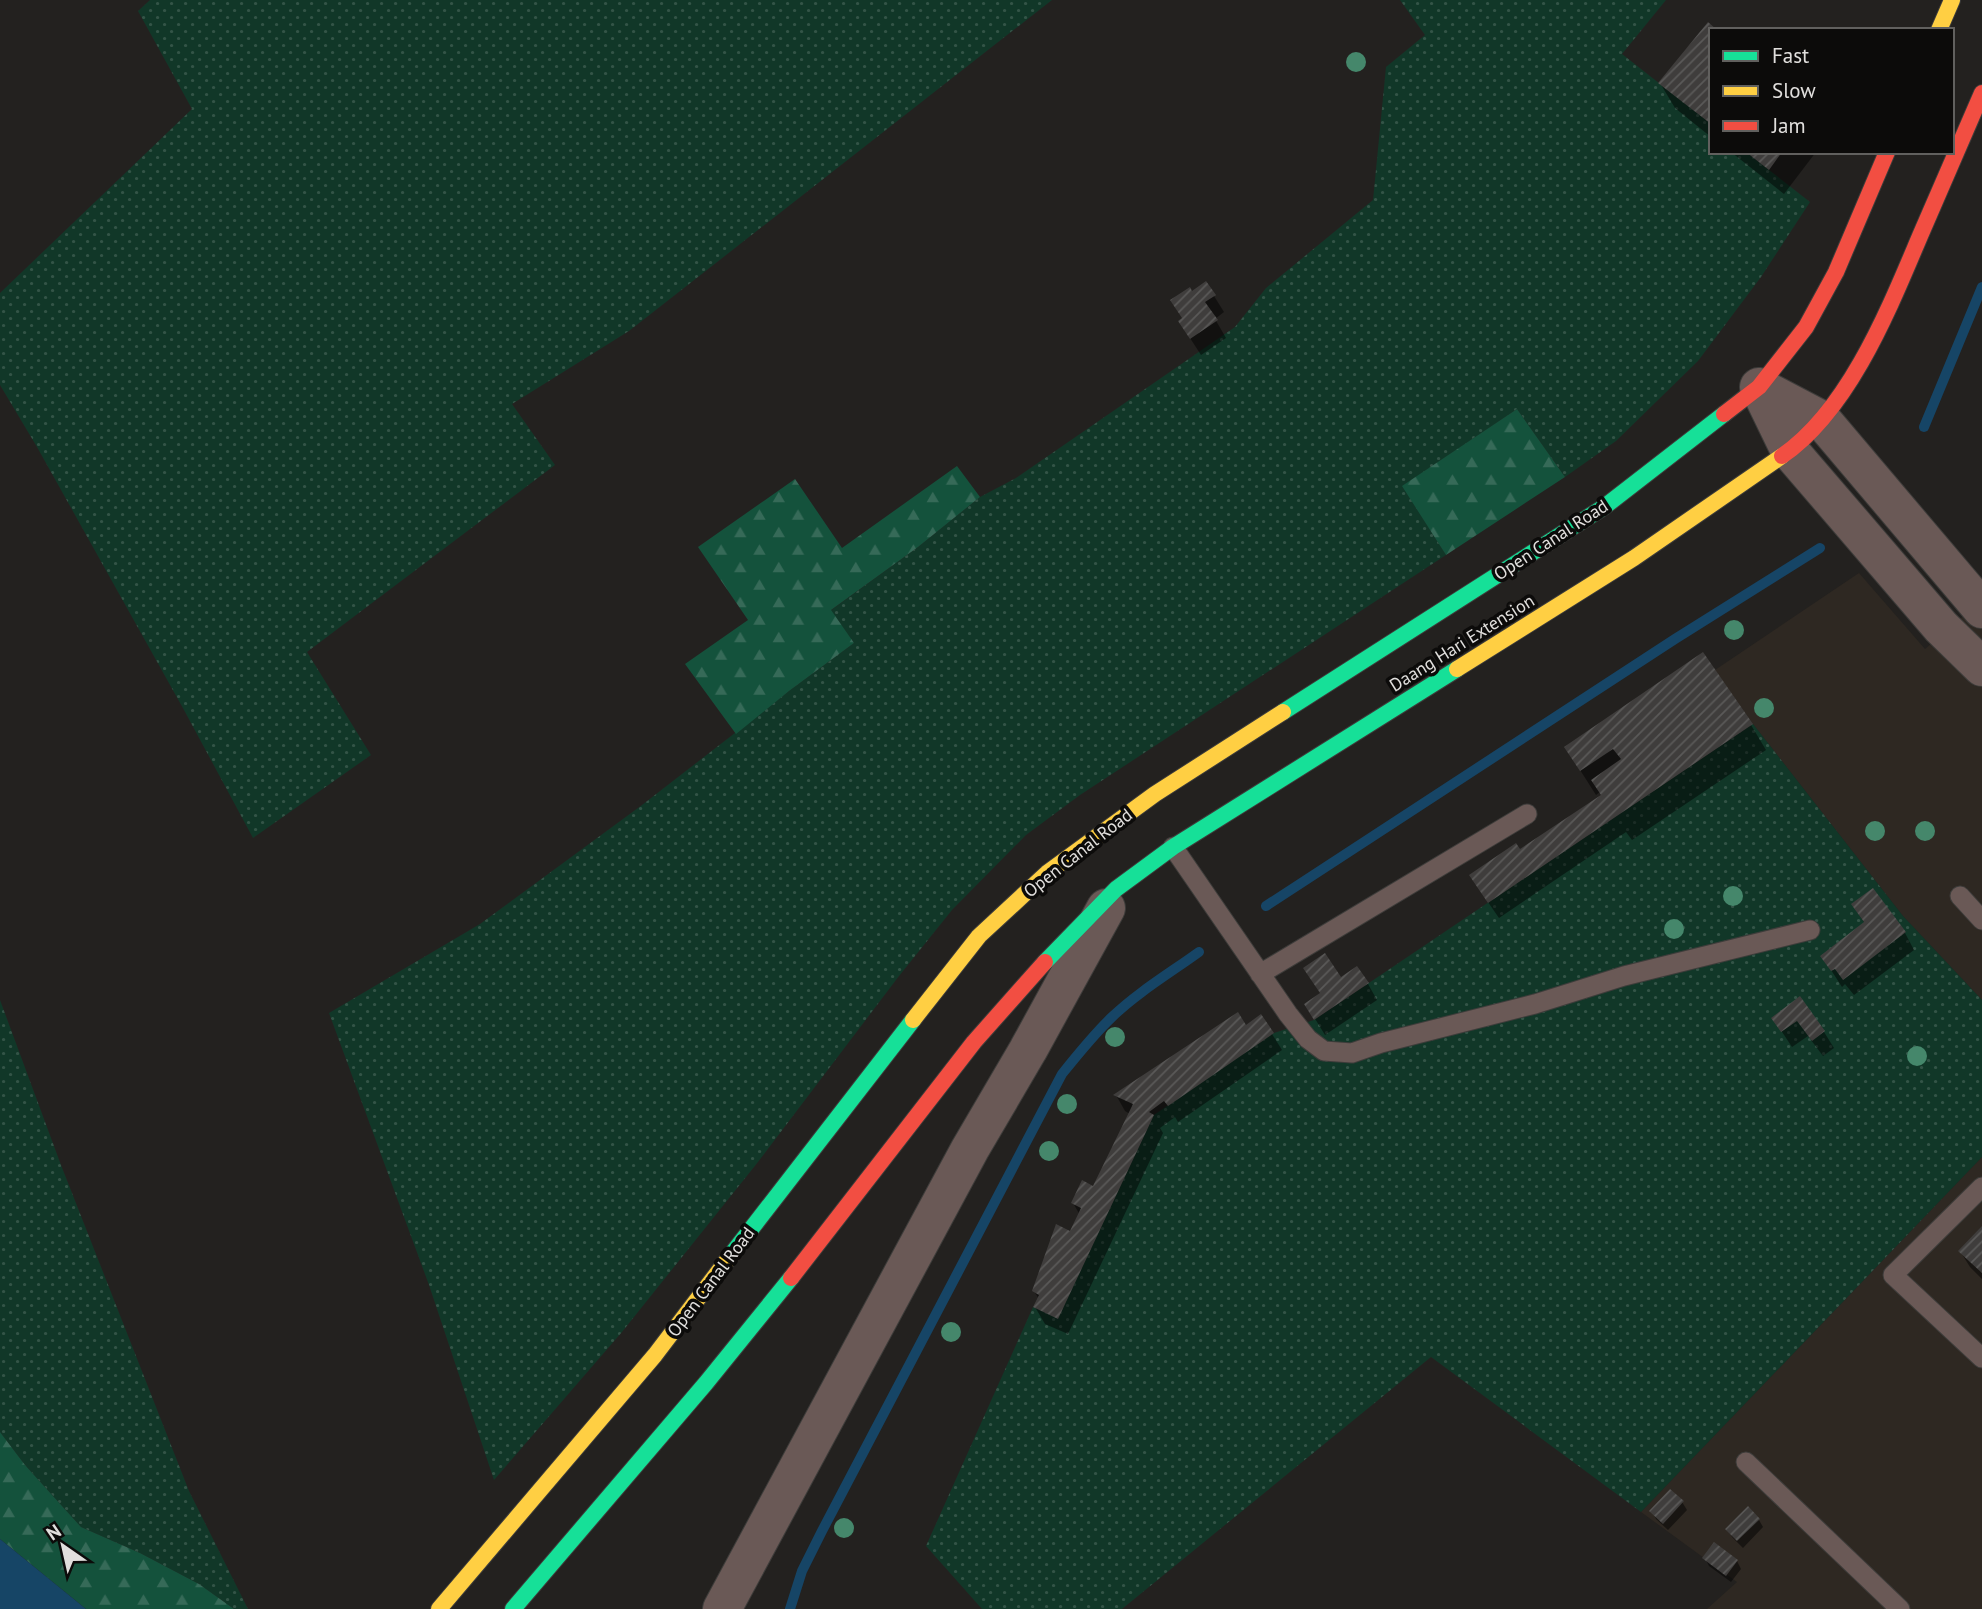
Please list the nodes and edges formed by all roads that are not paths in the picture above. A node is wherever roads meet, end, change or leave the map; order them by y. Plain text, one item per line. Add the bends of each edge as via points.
1 (1952, 0) edge
2 (1941, 28) edge
3 (1982, 93) edge
4 (1886, 154) edge
5 (1759, 387) junction
6 (1822, 420) junction
7 (1790, 451) junction
8 (1982, 609) edge
9 (1982, 667) edge
10 (1527, 814) dead end
11 (1173, 847) junction
12 (1116, 889) junction
13 (1960, 896) dead end
14 (1982, 920) edge
15 (1810, 930) dead end
16 (1260, 974) junction
17 (1982, 1187) edge
18 (1982, 1358) edge
19 (1746, 1462) dead end
20 (439, 1609) edge
21 (513, 1609) edge
22 (722, 1609) edge
23 (1900, 1609) edge

1 - 2 main road
3 - 6 main road via 1891,304 1859,368
4 - 5 main road via 1836,272 1806,327
5 - 6 street
5 - 7 street
5 - 20 main road, Open Canal Road via 1604,507 1155,794 1047,873 979,936 655,1356
6 - 7 main road, Daang Hari Extension
6 - 8 street
7 - 9 street via 1941,627
7 - 11 main road, Daang Hari Extension via 1634,558
10 - 16 lane
11 - 12 main road, Daang Hari Extension
11 - 16 lane
12 - 21 main road via 974,1042 706,1383
12 - 22 street via 963,1161
13 - 14 lane
15 - 16 lane via 1624,976 1352,1053 1324,1051 1308,1039
17 - 18 lane via 1893,1275
19 - 23 lane

